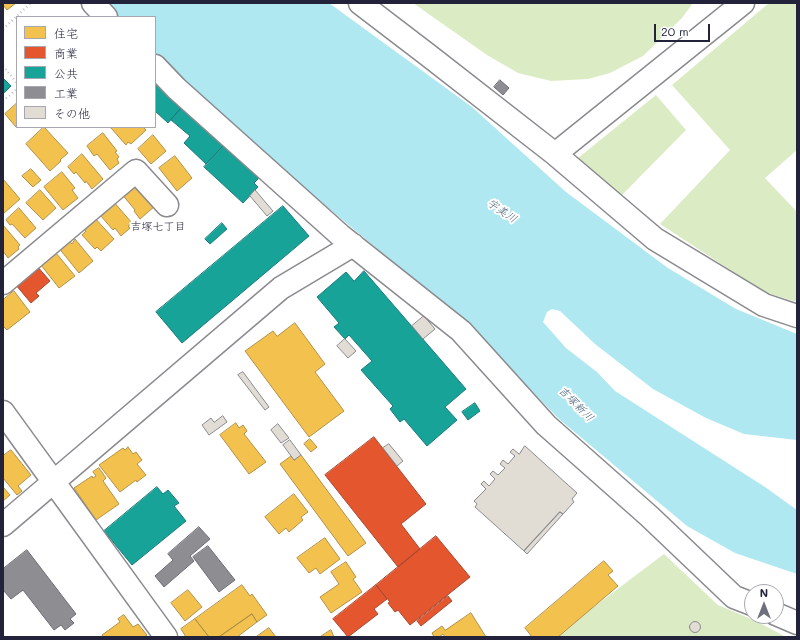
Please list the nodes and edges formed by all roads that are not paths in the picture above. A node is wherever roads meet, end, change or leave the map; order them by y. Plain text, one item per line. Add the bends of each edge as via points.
1 (93, 3) edge
2 (360, 3) edge
3 (744, 3) edge
4 (105, 16) edge
5 (156, 67) edge
6 (554, 154) junction
7 (167, 205) dead end
8 (353, 245) junction
9 (3, 283) edge
10 (797, 316) edge
11 (3, 412) edge
12 (54, 481) junction
13 (3, 525) edge
14 (744, 601) edge
15 (784, 617) edge
16 (797, 623) edge
17 (166, 637) edge

1 - 4 street
2 - 6 street
3 - 6 street
5 - 8 street via 176,88
6 - 10 street via 655,239 764,305
7 - 9 street via 136,171
8 - 12 street via 281,288
8 - 14 street via 461,331 546,425 649,516 734,597
11 - 12 street
12 - 13 street
12 - 17 street
15 - 16 street

